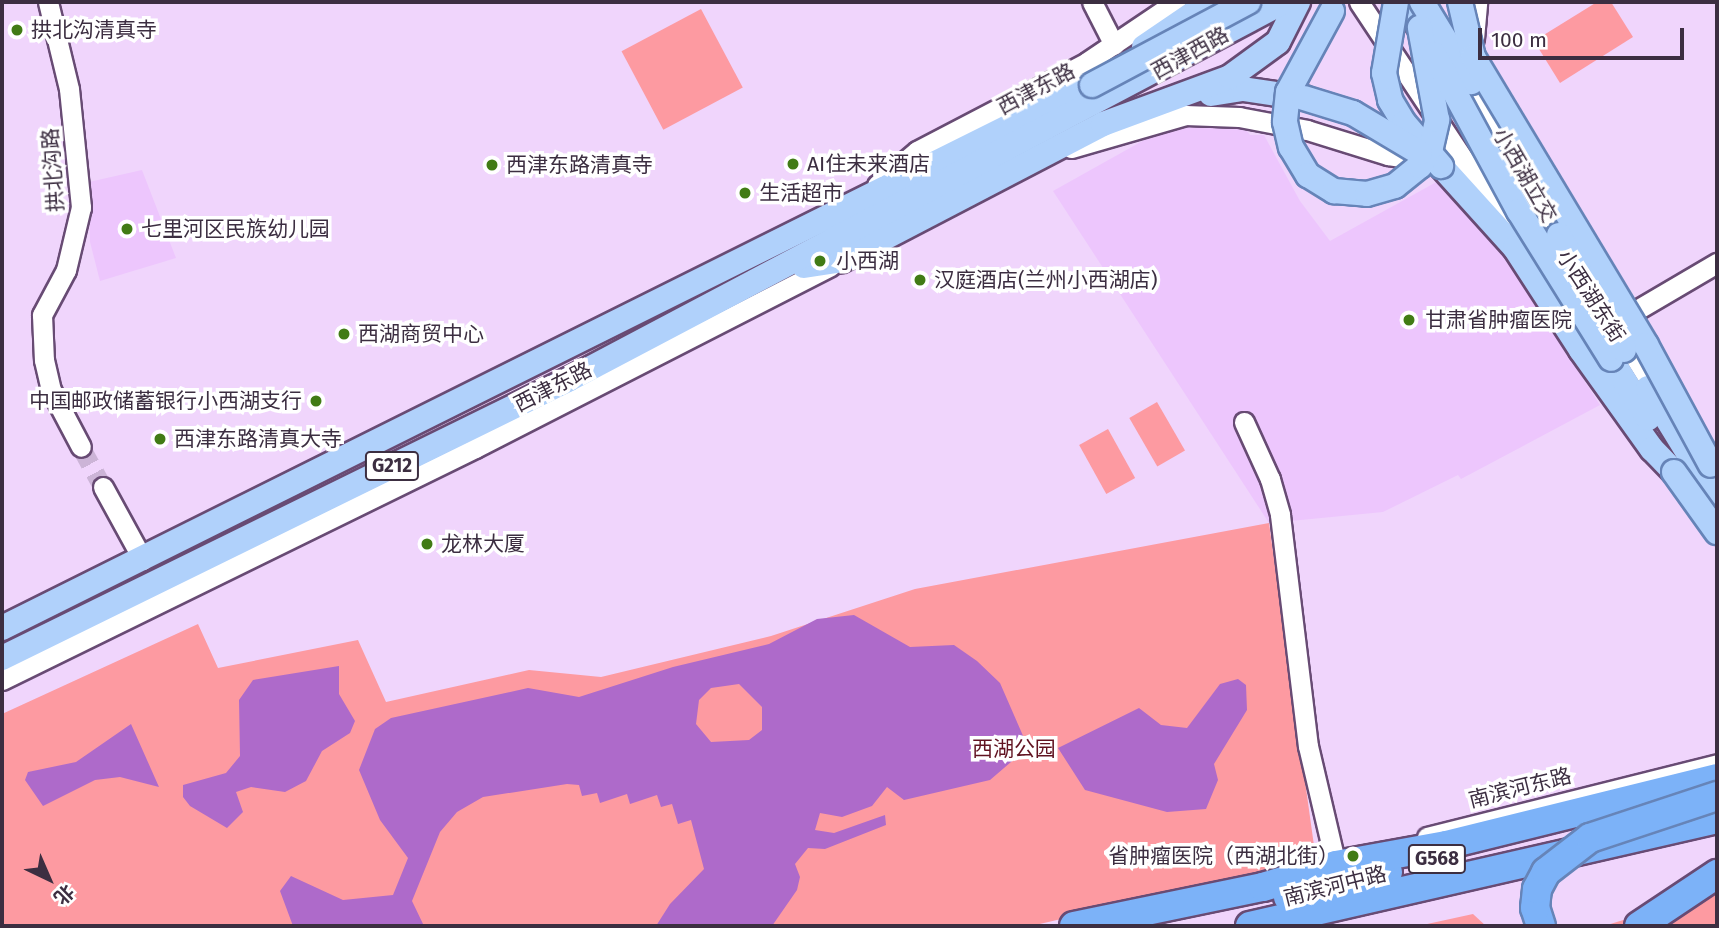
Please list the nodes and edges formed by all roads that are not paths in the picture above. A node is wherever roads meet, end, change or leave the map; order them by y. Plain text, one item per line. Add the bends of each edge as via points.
1 (48, 2) edge
2 (1092, 2) edge
3 (1176, 2) edge
4 (1210, 2) edge
5 (1248, 2) edge
6 (1283, 2) edge
7 (1298, 2) edge
8 (1340, 2) edge
9 (1359, 2) edge
10 (1396, 2) edge
11 (1403, 2) edge
12 (1421, 2) edge
13 (1434, 2) edge
14 (1460, 2) edge
15 (1477, 2) edge
16 (1429, 35) junction
17 (1124, 49) junction
18 (1094, 95) junction
19 (1469, 95) junction
20 (1172, 99) junction
21 (1448, 140) junction
22 (980, 141) junction
23 (1056, 151) junction
24 (1506, 154) junction
25 (1409, 159) junction
26 (1441, 166) junction
27 (1474, 176) junction
28 (855, 203) junction
29 (842, 260) junction
30 (1717, 263) edge
31 (780, 271) junction
32 (1614, 323) junction
33 (1244, 422) dead end
34 (81, 447) tunnel mouth
35 (1715, 474) edge
36 (103, 487) tunnel mouth
37 (1717, 489) edge
38 (1717, 500) edge
39 (1717, 532) edge
40 (143, 559) junction
41 (2, 628) edge
42 (2, 658) edge
43 (2, 680) edge
44 (1717, 764) edge
45 (1717, 778) edge
46 (1717, 794) edge
47 (1717, 819) edge
48 (1717, 838) edge
49 (1336, 865) junction
50 (1717, 874) edge
51 (1074, 926) edge
52 (1156, 926) edge
53 (1250, 926) edge
54 (1333, 926) edge
55 (1541, 926) edge
56 (1639, 926) edge

1 - 34 street, 拱北沟路 via 69,89 81,207 66,270 41,315 44,360 51,390
2 - 17 street
3 - 17 street, 西津东路
4 - 17 main road
5 - 18 main road, bridge
6 - 18 main road, 西津西路
7 - 20 main road via 1278,42 1254,63 1230,78
8 - 16 main road, bridge via 1302,61 1288,92 1284,122 1291,148 1308,175 1334,191 1367,194 1395,186 1420,166 1431,147 1437,120
9 - 21 street
10 - 26 main road, bridge via 1384,73 1390,100
11 - 16 main road
12 - 16 street
12 - 38 main road, 小西湖立交, bridge
13 - 16 street, 小西湖东街
14 - 35 main road, bridge via 1473,57 1646,345
15 - 19 street
16 - 19 street, 小西湖东街
16 - 39 main road, bridge via 1520,211
17 - 22 main road
17 - 28 street, 西津东路 via 917,151
18 - 22 main road, 西津东路
18 - 31 main road, 西津东路
19 - 21 street via 1457,132
19 - 24 street, 小西湖东街
20 - 23 main road via 1102,124
20 - 26 main road, bridge via 1243,89 1304,98 1353,113
21 - 25 street via 1436,150
21 - 27 street
22 - 28 main road, 西津东路 / G212
23 - 25 street, 小西湖东街 via 1185,115 1238,117
23 - 29 main road
24 - 27 street
24 - 32 street, 小西湖东街
25 - 27 street, 小西湖东街 via 1447,164
26 - 39 main road, bridge via 1515,247 1581,351
27 - 39 street, 小西湖东街 via 1510,212
28 - 40 main road, 西津东路 / G212
29 - 31 main road
29 - 43 street, 西津东路 via 475,448
30 - 32 street
31 - 42 main road, 西津东路 / G212
32 - 37 street, 小西湖东街
33 - 49 street via 1270,479 1280,515 1304,721
36 - 40 street
40 - 41 main road, 西津东路 / G212
44 - 49 street, 南滨河东路 via 1461,826
45 - 49 highway
46 - 52 highway, 南滨河中路 / G568
46 - 55 highway, bridge via 1590,838 1541,881 1535,908
47 - 53 highway, 南滨河中路 / G568
48 - 54 highway
49 - 51 highway via 1262,887
50 - 56 highway

